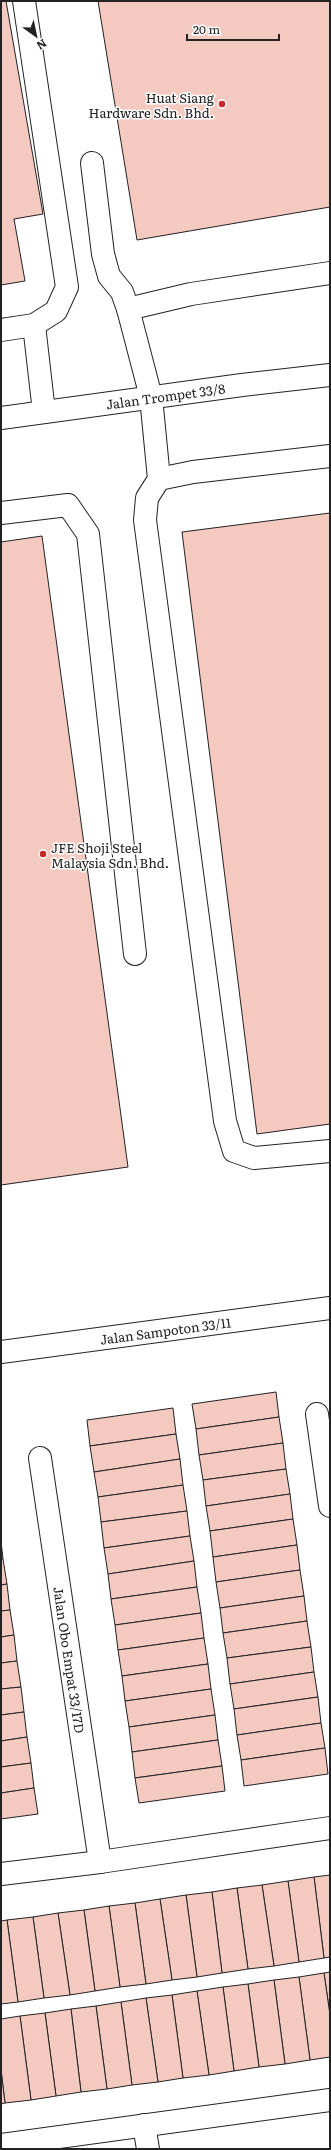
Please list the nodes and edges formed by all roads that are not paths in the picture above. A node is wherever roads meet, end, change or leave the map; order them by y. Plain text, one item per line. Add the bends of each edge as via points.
1 (24, 1) edge
2 (92, 164) dead end
3 (330, 273) edge
4 (128, 310) junction
5 (34, 325) junction
6 (1, 330) edge
7 (330, 376) edge
8 (150, 397) junction
9 (44, 412) junction
10 (1, 418) edge
11 (330, 456) edge
12 (159, 479) junction
13 (1, 513) edge
14 (135, 954) dead end
15 (330, 1151) edge
16 (330, 1308) edge
17 (1, 1352) edge
18 (317, 1414) dead end
19 (40, 1458) dead end
20 (330, 1506) edge
21 (330, 1828) edge
22 (100, 1862) junction
23 (1, 1874) edge
24 (330, 2100) edge
25 (144, 2125) junction
26 (1, 2145) edge
27 (148, 2149) edge

1 - 5 street via 67,287 56,311
2 - 4 street via 103,254 109,276 122,292
3 - 4 street via 191,294
4 - 8 street
5 - 6 street
5 - 9 street
7 - 8 street, Jalan Trompet 33/8
8 - 9 street, Jalan Trompet 33/8
8 - 12 street
9 - 10 street, Jalan Trompet 33/8
11 - 12 street via 193,472
12 - 15 street via 147,498 145,520 225,1121 234,1151 254,1158
13 - 14 street via 68,504 88,534
16 - 17 street, Jalan Sampoton 33/11
18 - 20 street
19 - 22 street, Jalan Obo Empat 33/17D
21 - 22 street
22 - 23 street
24 - 25 street
25 - 26 street
25 - 27 street

